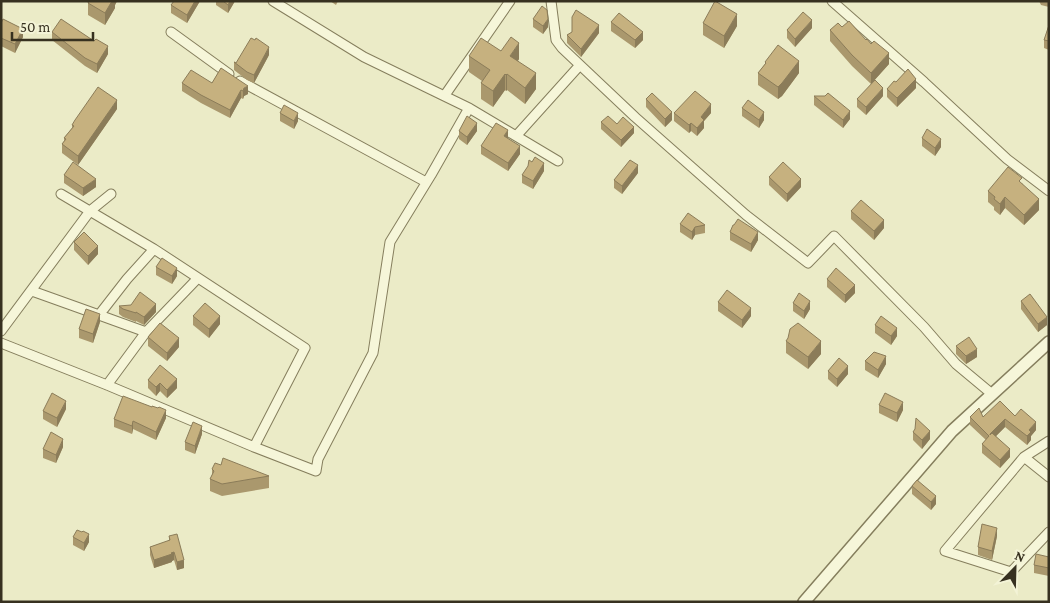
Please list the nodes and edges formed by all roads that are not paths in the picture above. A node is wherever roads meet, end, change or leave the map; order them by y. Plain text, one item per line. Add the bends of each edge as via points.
1 (273, 1) edge
2 (510, 1) edge
3 (551, 1) edge
4 (832, 1) edge
5 (171, 32) dead end
6 (580, 65) junction
7 (445, 96) junction
8 (470, 108) junction
9 (517, 135) junction
10 (558, 161) dead end
11 (426, 182) junction
12 (1049, 191) edge
13 (61, 194) dead end
14 (110, 194) dead end
15 (90, 211) junction
16 (154, 249) junction
17 (198, 278) junction
18 (32, 290) junction
19 (99, 315) junction
20 (1, 331) edge
21 (146, 332) junction
22 (1049, 342) edge
23 (1, 343) edge
24 (107, 385) junction
25 (992, 394) junction
26 (1049, 441) edge
27 (254, 447) junction
28 (1024, 457) junction
29 (1049, 477) edge
30 (1049, 532) edge
31 (804, 602) edge

1 - 7 street via 364,56
2 - 7 street
3 - 6 street via 556,40
4 - 12 street via 1007,159
5 - 11 street via 244,85
6 - 9 street
6 - 25 street via 746,215 808,263 834,236 956,364
7 - 8 street
8 - 9 street
8 - 11 street
9 - 10 street
11 - 27 street via 390,242 373,353 318,459 316,471
13 - 15 street
14 - 15 street
15 - 16 street
15 - 18 street
16 - 17 street
16 - 19 street
17 - 21 street
17 - 27 street via 305,348
18 - 19 street
18 - 20 street
19 - 21 street
21 - 24 street
22 - 25 street
23 - 24 street
24 - 27 street
25 - 31 street via 952,431
26 - 28 street
28 - 29 street
28 - 30 street via 945,552 1011,572

